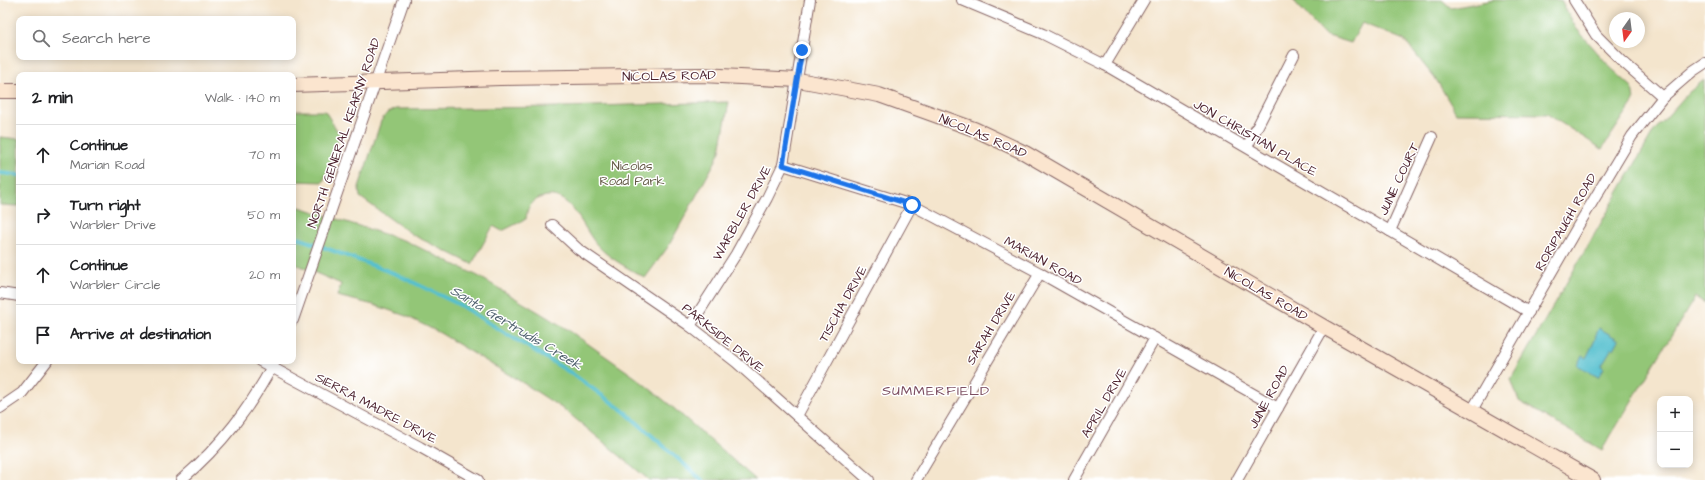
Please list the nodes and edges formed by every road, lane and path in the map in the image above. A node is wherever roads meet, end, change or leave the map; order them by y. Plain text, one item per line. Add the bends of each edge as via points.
1 (404, 0) edge
2 (810, 0) edge
3 (962, 0) edge
4 (1144, 0) edge
5 (1574, 0) edge
6 (1294, 55) dead end
7 (1705, 63) edge
8 (1105, 65) junction
9 (798, 80) junction
10 (376, 83) junction
11 (296, 85) edge
12 (0, 91) edge
13 (16, 91) edge
14 (1662, 97) junction
15 (1432, 138) dead end
16 (1247, 147) junction
17 (783, 165) junction
18 (912, 205) junction
19 (552, 225) dead end
20 (1390, 231) junction
21 (1040, 272) junction
22 (0, 293) edge
23 (16, 296) edge
24 (296, 312) edge
25 (1529, 312) junction
26 (690, 326) junction
27 (1324, 327) junction
28 (1155, 338) junction
29 (45, 364) edge
30 (274, 364) edge
31 (0, 408) edge
32 (1278, 408) junction
33 (1471, 412) junction
34 (797, 416) junction
35 (181, 480) edge
36 (478, 480) edge
37 (869, 480) edge
38 (916, 480) edge
39 (1074, 480) edge
40 (1237, 480) edge
41 (1593, 480) edge

1 - 10 street, NORTH GENERAL KEARNY ROAD
2 - 9 street, WARBLER DRIVE
3 - 8 street, JON CHRISTIAN PLACE via 1043,34
4 - 8 street
5 - 14 street via 1596,35
6 - 16 street
7 - 14 street, RORIPAUGH ROAD
8 - 16 street, JON CHRISTIAN PLACE
9 - 10 main road, NICOLAS ROAD via 702,75
9 - 17 street, WARBLER DRIVE
9 - 27 main road, NICOLAS ROAD via 879,95 974,129 1025,153
10 - 11 main road, NICOLAS ROAD
10 - 24 street, NORTH GENERAL KEARNY ROAD
12 - 13 main road
14 - 25 street, RORIPAUGH ROAD via 1632,136
15 - 20 street, JUNE COURT
16 - 20 street, JON CHRISTIAN PLACE
17 - 18 street, MARIAN ROAD
17 - 26 street, WARBLER DRIVE via 736,254
18 - 21 street, MARIAN ROAD
18 - 34 street, TISCHA DRIVE
19 - 26 street, PARKSIDE DRIVE via 578,250
20 - 25 street, JON CHRISTIAN PLACE
21 - 28 street, MARIAN ROAD
21 - 38 street, SARAH DRIVE
22 - 23 street
25 - 33 street, RORIPAUGH ROAD
26 - 34 street, PARKSIDE DRIVE via 736,362
27 - 32 street, JUNE ROAD
27 - 33 main road, NICOLAS ROAD
28 - 32 street, MARIAN ROAD
28 - 39 street, APRIL DRIVE
29 - 31 street via 22,393
30 - 35 street via 233,428 206,459
30 - 36 street, SIERRA MADRE DRIVE
32 - 40 street, JUNE ROAD
33 - 41 main road, NICOLAS ROAD
34 - 37 street, PARKSIDE DRIVE

